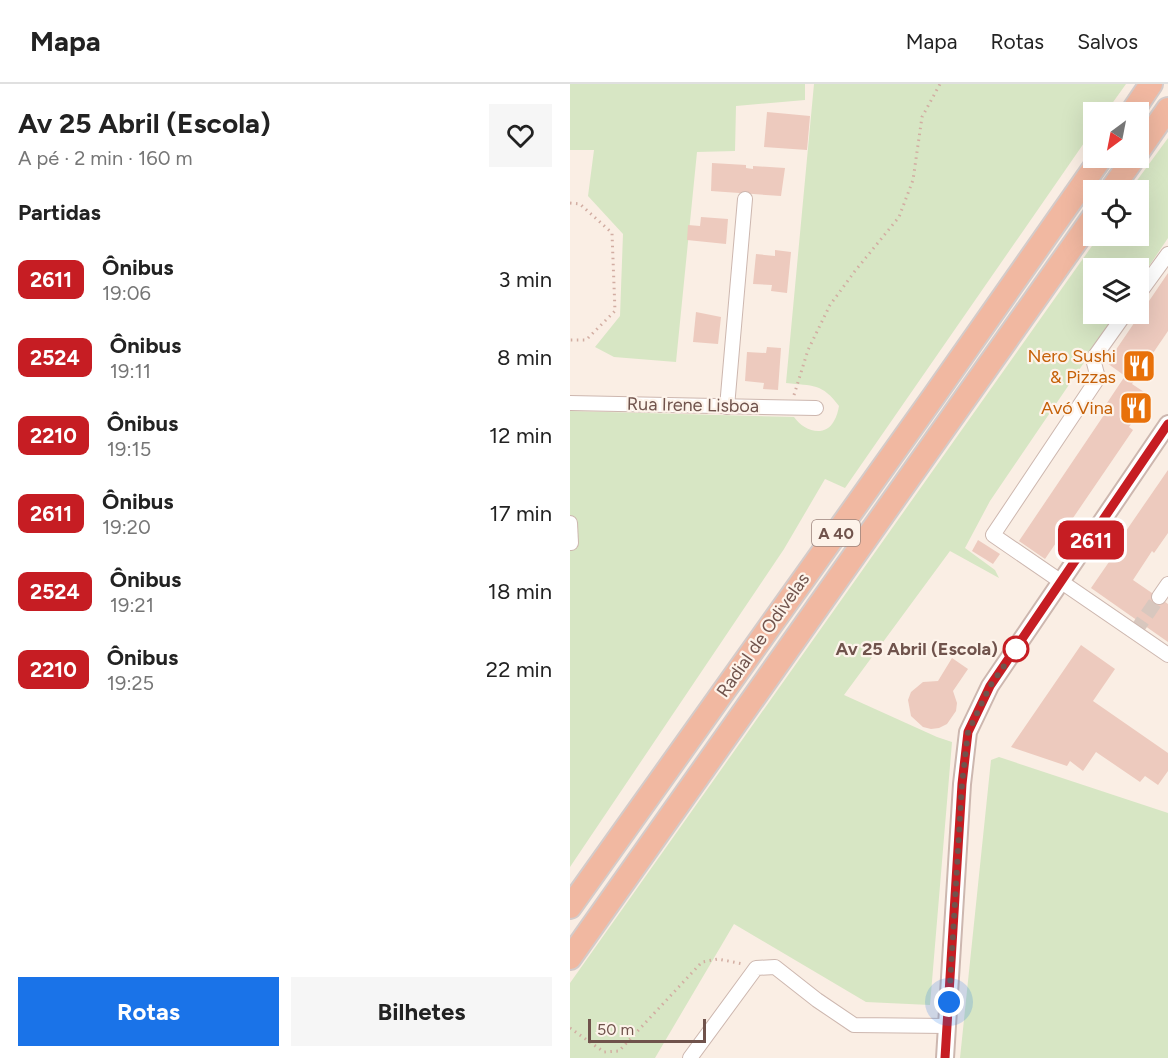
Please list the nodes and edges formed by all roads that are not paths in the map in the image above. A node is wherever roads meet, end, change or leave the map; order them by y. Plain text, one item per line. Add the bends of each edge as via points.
1 (1151, 84) edge
2 (1139, 102) edge
3 (1168, 109) edge
4 (1149, 136) edge
5 (1094, 168) edge
6 (745, 199) dead end
7 (1083, 232) edge
8 (1168, 254) edge
9 (1149, 280) edge
10 (1118, 324) edge
11 (570, 403) edge
12 (727, 407) junction
13 (816, 408) dead end
14 (1168, 424) edge
15 (570, 523) edge
16 (571, 543) edge
17 (1062, 582) junction
18 (1168, 584) edge
19 (1159, 597) tunnel mouth
20 (1168, 655) edge
21 (570, 906) edge
22 (570, 958) edge
23 (947, 1026) junction
24 (690, 1058) edge
25 (945, 1058) edge

1 - 2 highway
3 - 4 highway
5 - 21 highway, Radial de Odivelas / A 40
6 - 12 street
7 - 22 highway, Radial de Odivelas / A 40
8 - 9 street
10 - 17 street via 1093,359 1098,378 993,535
11 - 12 street, Rua Irene Lisboa
12 - 13 street, Rua Irene Lisboa
14 - 17 street
15 - 16 street
17 - 20 street
17 - 23 street via 990,686 968,732
18 - 19 street
23 - 24 street via 854,1024 775,967 756,968
23 - 25 street

